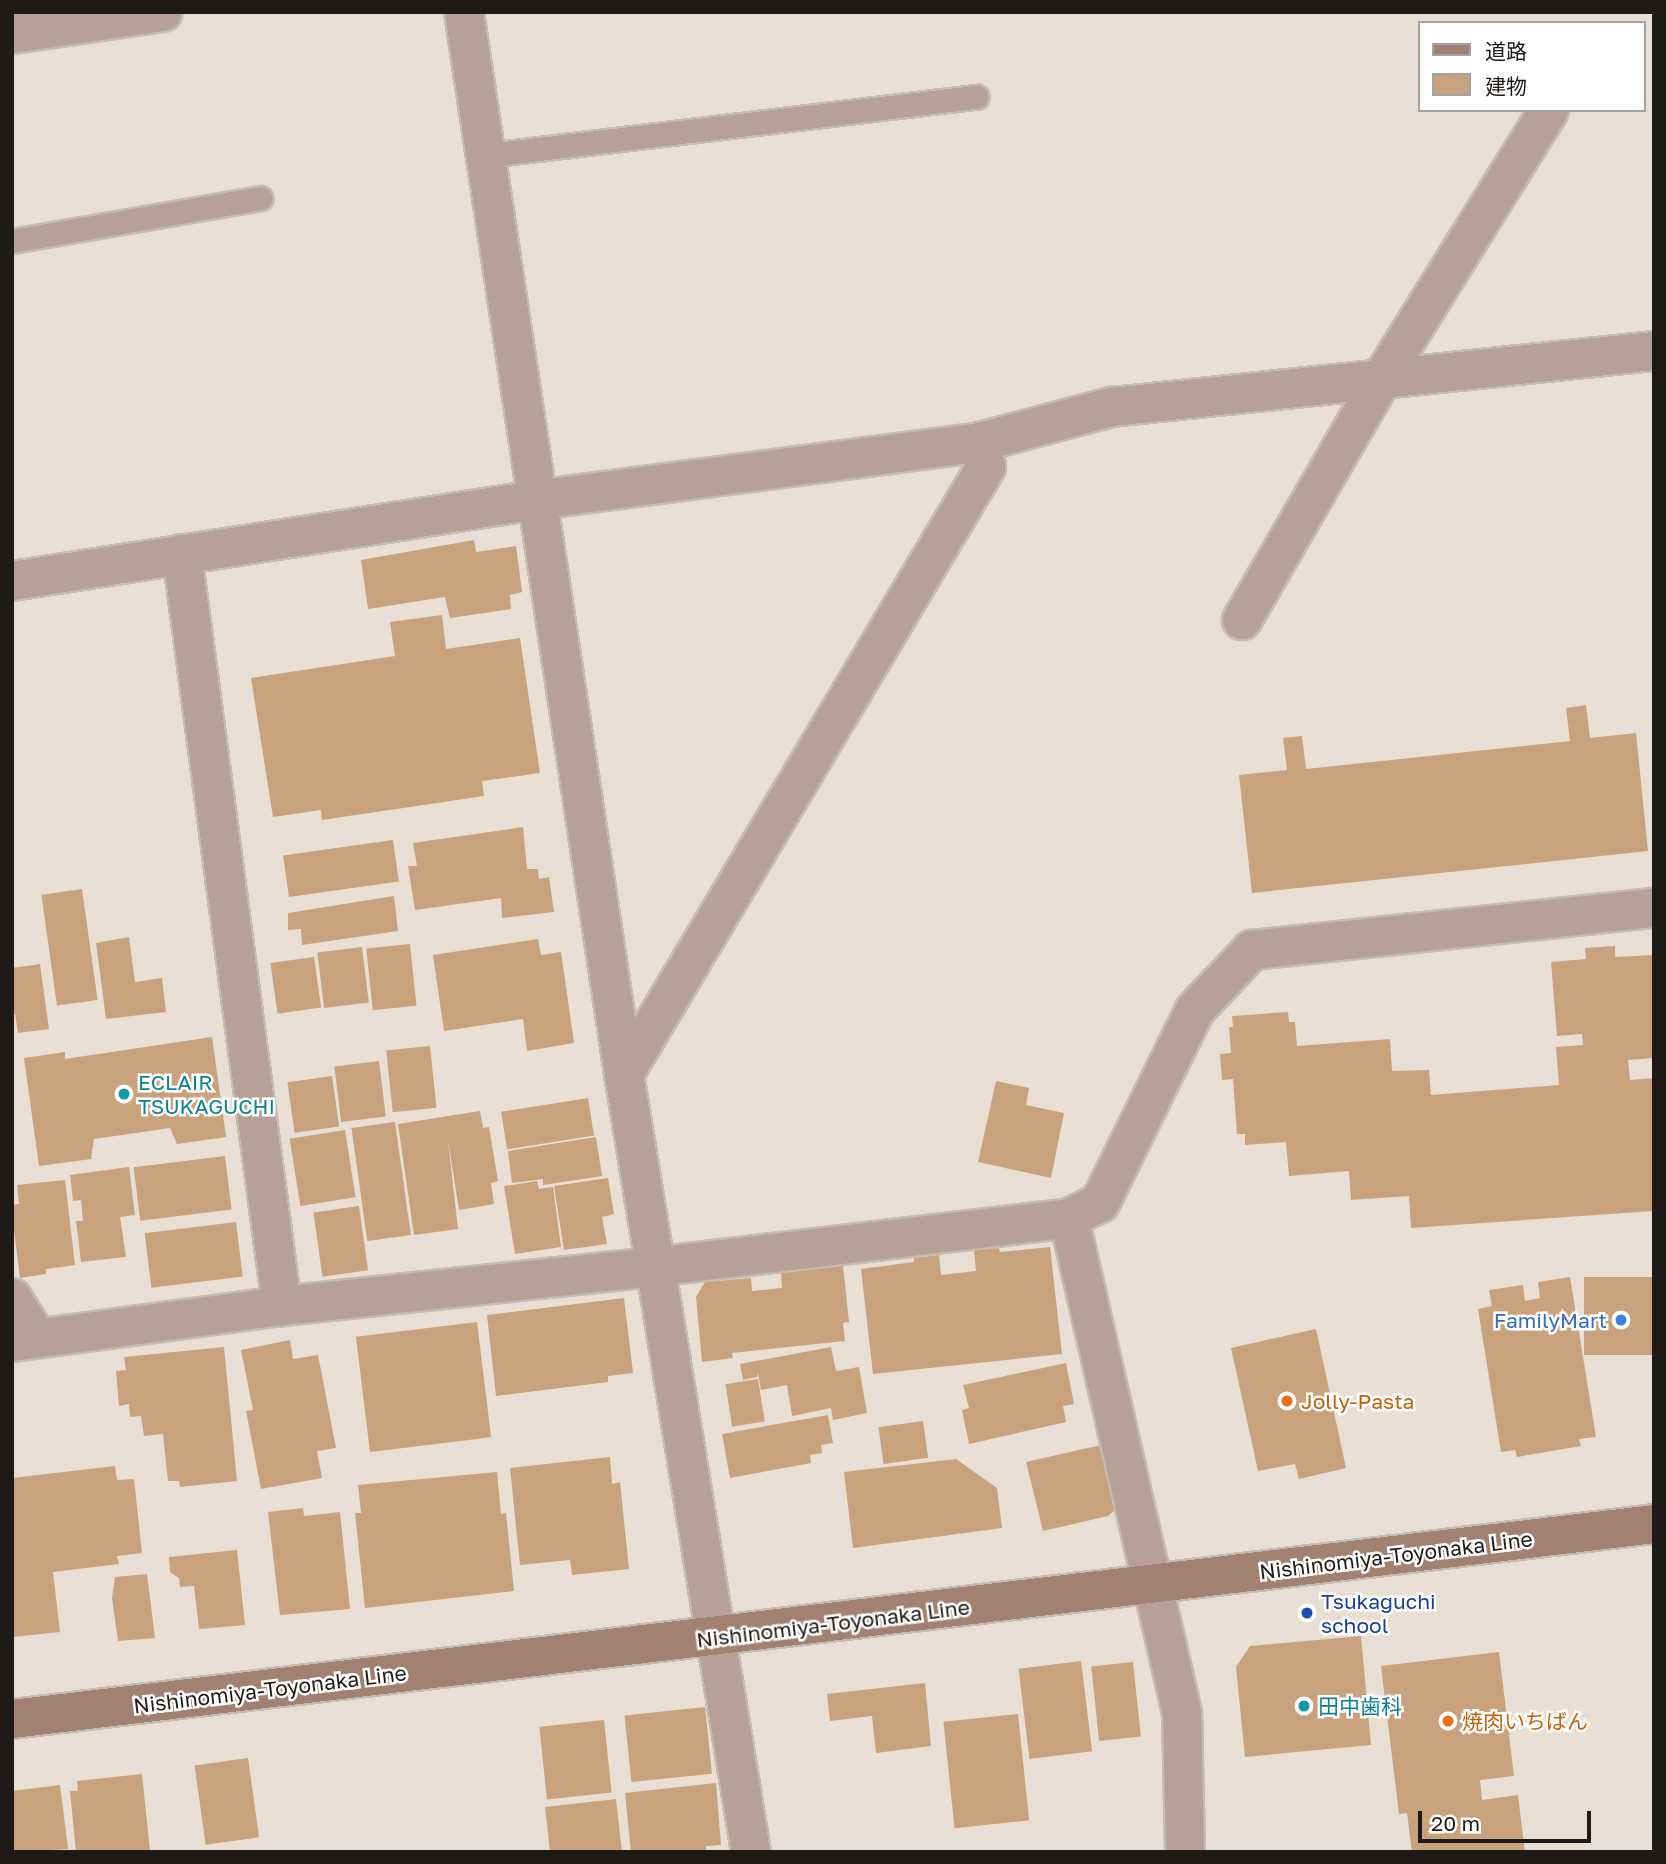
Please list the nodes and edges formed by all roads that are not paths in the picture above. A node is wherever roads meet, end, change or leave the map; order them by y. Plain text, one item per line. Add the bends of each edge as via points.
1 (162, 12) edge
2 (464, 12) edge
3 (12, 34) edge
4 (977, 97) dead end
5 (1548, 112) edge
6 (488, 155) junction
7 (260, 198) dead end
8 (12, 242) edge
9 (1654, 351) edge
10 (1381, 380) junction
11 (980, 442) junction
12 (536, 500) junction
13 (182, 554) junction
14 (12, 581) edge
15 (1242, 620) dead end
16 (1654, 908) edge
17 (624, 1074) junction
18 (1069, 1218) junction
19 (654, 1267) junction
20 (12, 1298) edge
21 (282, 1306) junction
22 (25, 1340) edge
23 (1654, 1524) edge
24 (1154, 1584) junction
25 (716, 1637) junction
26 (12, 1719) edge
27 (751, 1852) edge
28 (1185, 1852) edge

1 - 3 street
2 - 6 street
4 - 6 lane
5 - 10 street
6 - 12 street
7 - 8 lane
9 - 10 street
10 - 11 street via 1112,407
10 - 15 street
11 - 12 street
11 - 17 street via 986,467
12 - 13 street
12 - 17 street
13 - 14 street
13 - 21 street
16 - 18 street via 1252,950 1195,1010 1100,1203
17 - 19 street
18 - 19 street
18 - 24 street
19 - 21 street
19 - 25 street
20 - 22 street
21 - 22 street
23 - 24 main road, Nishinomiya-Toyonaka Line
24 - 25 main road, Nishinomiya-Toyonaka Line
24 - 28 street via 1182,1713
25 - 26 main road, Nishinomiya-Toyonaka Line
25 - 27 street

